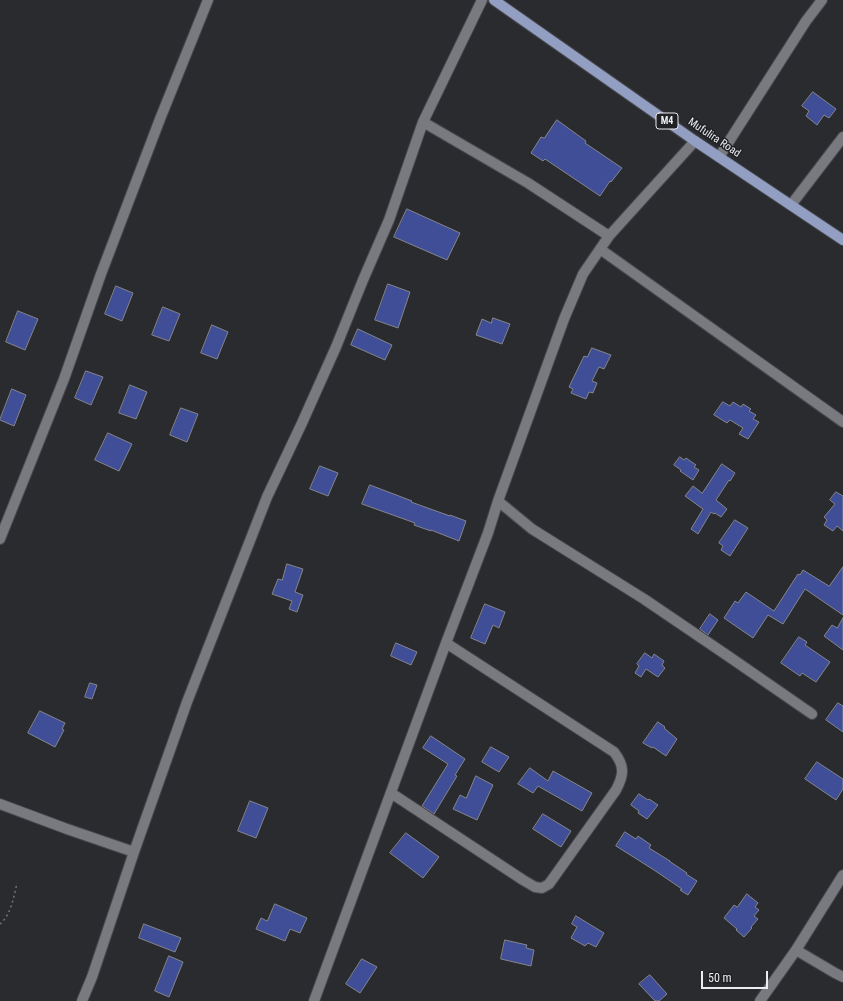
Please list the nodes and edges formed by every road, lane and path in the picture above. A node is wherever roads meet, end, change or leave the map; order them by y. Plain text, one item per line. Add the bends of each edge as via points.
1 (208, 0) edge
2 (482, 0) edge
3 (494, 0) edge
4 (822, 0) edge
5 (423, 122) junction
6 (843, 137) edge
7 (695, 140) junction
8 (719, 157) junction
9 (791, 205) junction
10 (609, 236) junction
11 (843, 240) edge
12 (600, 249) junction
13 (843, 422) edge
14 (498, 501) junction
15 (0, 538) edge
16 (446, 643) junction
17 (812, 714) dead end
18 (391, 793) junction
19 (0, 804) edge
20 (134, 852) junction
21 (843, 875) edge
22 (17, 882) dead end
23 (0, 924) edge
24 (796, 950) junction
25 (843, 977) edge
26 (82, 1001) edge
27 (314, 1001) edge
28 (760, 1001) edge

1 - 15 street via 157,126 64,379
2 - 5 street
3 - 7 main road, Mufulira Road / M4
4 - 8 street
5 - 10 street via 528,183
5 - 20 street via 389,220 336,347 267,497 187,702
6 - 9 street
7 - 8 main road, Mufulira Road / M4
7 - 10 street
8 - 9 main road, Mufulira Road / M4
9 - 11 main road, Mufulira Road / M4
10 - 12 street
12 - 13 street
12 - 14 street via 583,274 564,319
14 - 16 street
14 - 17 street via 532,529 644,599
16 - 18 street
16 - 18 street via 614,752 620,760 621,780 549,884 542,888 523,880
18 - 27 street
19 - 20 street
20 - 26 street
21 - 24 street
22 - 23 path via 6,917
24 - 25 street
24 - 28 street

